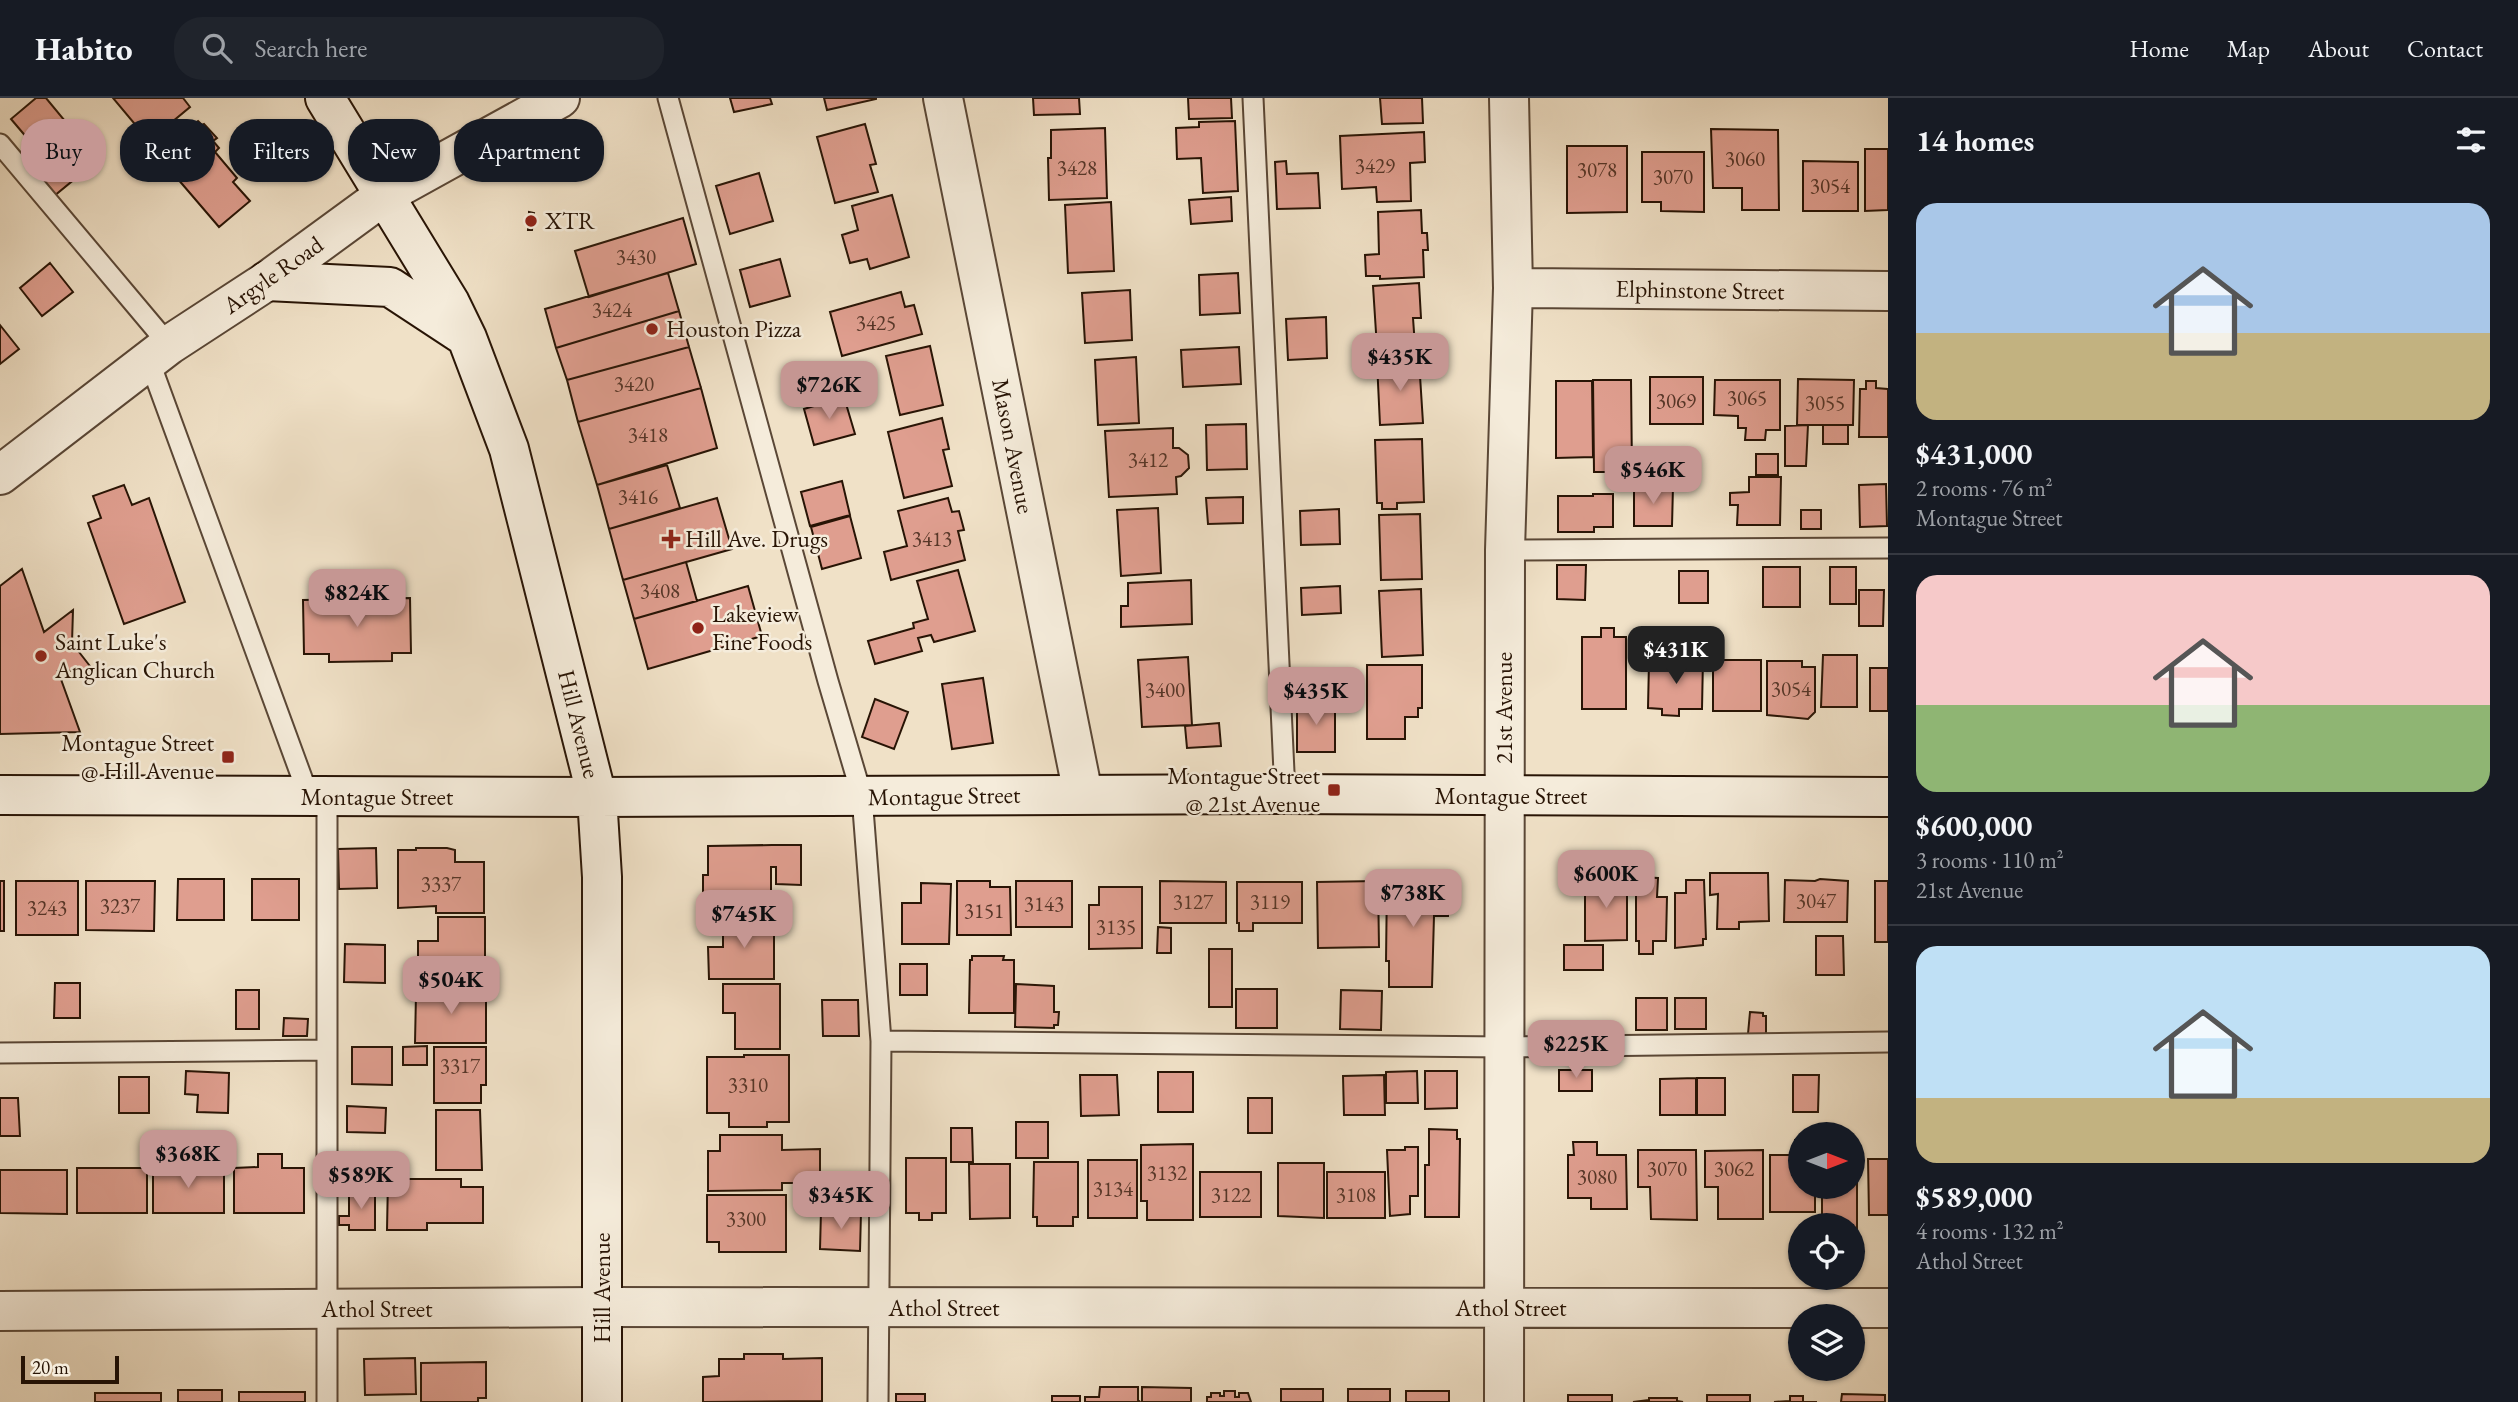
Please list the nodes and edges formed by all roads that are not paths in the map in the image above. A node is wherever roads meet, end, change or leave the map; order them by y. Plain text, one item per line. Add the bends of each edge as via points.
1 (325, 98) edge
2 (560, 98) edge
3 (668, 98) edge
4 (943, 98) edge
5 (1253, 98) edge
6 (1509, 98) edge
7 (0, 144) edge
8 (386, 194) junction
9 (267, 281) junction
10 (1513, 288) junction
11 (1888, 291) edge
12 (467, 338) junction
13 (159, 353) junction
14 (0, 475) edge
15 (1888, 548) edge
16 (1505, 550) junction
17 (1083, 794) junction
18 (1285, 794) junction
19 (0, 795) edge
20 (862, 796) junction
21 (1504, 796) junction
22 (318, 797) junction
23 (597, 797) junction
24 (1888, 797) edge
25 (881, 1041) junction
26 (1888, 1042) edge
27 (1504, 1046) junction
28 (326, 1050) junction
29 (0, 1053) edge
30 (602, 1307) junction
31 (879, 1308) junction
32 (1503, 1308) junction
33 (1888, 1308) edge
34 (327, 1309) junction
35 (0, 1311) edge
36 (327, 1402) edge
37 (602, 1402) edge
38 (878, 1402) edge
39 (1504, 1402) edge

1 - 8 street, Hill Avenue
2 - 8 street, Argyle Road
3 - 20 lane
4 - 17 street, Mason Avenue
5 - 18 lane
6 - 10 street, 21st Avenue
7 - 13 lane
8 - 9 street, Argyle Road
8 - 12 street, Hill Avenue
9 - 12 street via 390,287
9 - 13 street, Argyle Road
10 - 11 street, Elphinstone Street
10 - 16 street, 21st Avenue
12 - 23 street, Hill Avenue via 509,449
13 - 14 street, Argyle Road
13 - 22 lane
15 - 16 lane
16 - 21 street, 21st Avenue
17 - 18 street, Montague Street
17 - 20 street, Montague Street
18 - 21 street, Montague Street
19 - 22 street, Montague Street
20 - 23 street, Montague Street
20 - 25 lane
21 - 24 street, Montague Street
21 - 27 street, 21st Avenue
22 - 23 street, Montague Street
22 - 28 lane
23 - 30 street, Hill Avenue via 602,877
25 - 27 lane
25 - 31 lane
26 - 27 lane
27 - 32 street, 21st Avenue
28 - 29 lane
28 - 34 lane
30 - 31 street, Athol Street
30 - 34 street, Athol Street
30 - 37 street, Hill Avenue
31 - 32 street, Athol Street
31 - 38 lane
32 - 33 street, Athol Street
32 - 39 street, 21st Avenue
34 - 35 street, Athol Street
34 - 36 lane

